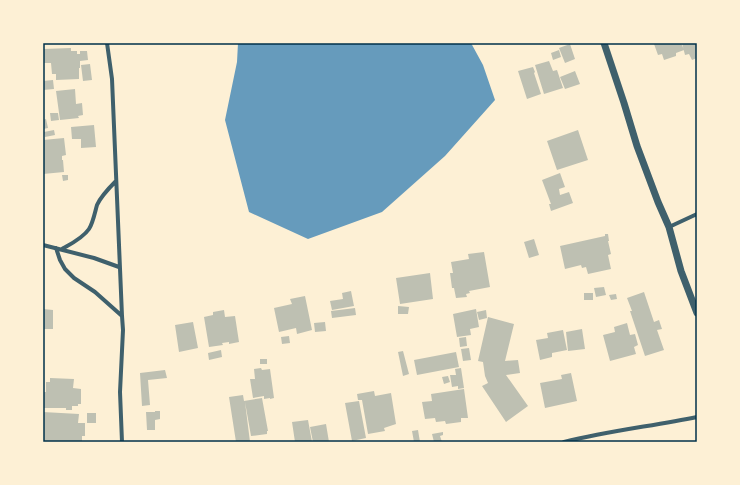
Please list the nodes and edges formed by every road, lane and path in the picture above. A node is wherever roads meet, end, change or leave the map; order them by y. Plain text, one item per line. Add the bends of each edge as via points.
1 (107, 43) edge
2 (604, 43) edge
3 (116, 181) junction
4 (697, 214) edge
5 (669, 227) junction
6 (43, 245) edge
7 (56, 248) junction
8 (62, 249) junction
9 (119, 266) junction
10 (697, 313) edge
11 (122, 316) junction
12 (697, 417) edge
13 (122, 442) edge
14 (564, 442) edge

1 - 3 street via 112,79
2 - 5 street via 637,146
3 - 8 street via 98,203 89,229
3 - 9 street
4 - 5 street
5 - 10 street via 681,271
6 - 7 street
7 - 8 street
7 - 11 street via 65,269
8 - 9 street
9 - 11 street
11 - 13 street
12 - 14 street

